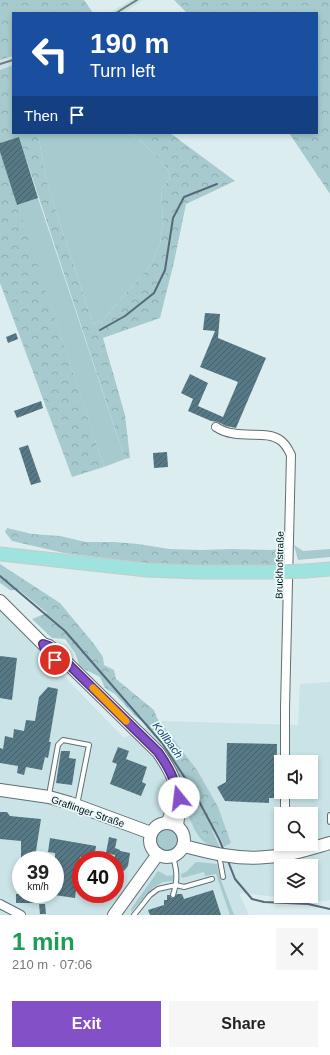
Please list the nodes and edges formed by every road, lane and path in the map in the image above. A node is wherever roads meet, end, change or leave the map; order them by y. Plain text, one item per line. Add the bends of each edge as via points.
1 (216, 427) dead end
2 (4, 555) edge
3 (330, 568) edge
4 (0, 601) edge
5 (285, 755) edge
6 (0, 790) edge
7 (49, 797) junction
8 (77, 806) junction
9 (330, 815) edge
10 (330, 822) edge
11 (173, 824) junction
12 (151, 833) junction
13 (330, 843) edge
14 (318, 845) edge
15 (184, 846) junction
16 (281, 851) edge
17 (158, 854) junction
18 (219, 855) junction
19 (173, 856) junction
20 (223, 877) dead end
21 (212, 879) dead end
22 (176, 885) junction
23 (174, 895) dead end
24 (0, 904) edge
25 (116, 914) edge
26 (21, 915) edge
27 (134, 915) edge

1 - 5 street, Bruckhofstraße via 236,435 273,436 286,445 291,455
2 - 3 main road, bridge via 147,570 275,572
4 - 11 street via 158,752 169,768 179,798 180,812
6 - 7 street, Graflinger Straße
7 - 8 street, Graflinger Straße
7 - 8 lane via 58,745 62,740 89,744
8 - 12 street, Graflinger Straße
9 - 10 lane
11 - 12 street via 159,824
11 - 15 street via 184,834
12 - 17 street via 151,845
13 - 14 street
15 - 18 street
15 - 19 street
16 - 18 street via 266,858
17 - 19 street via 163,857
17 - 25 street
18 - 20 lane
19 - 22 lane via 177,872
21 - 22 lane via 184,887
22 - 23 lane
22 - 27 lane via 158,889
24 - 26 street

